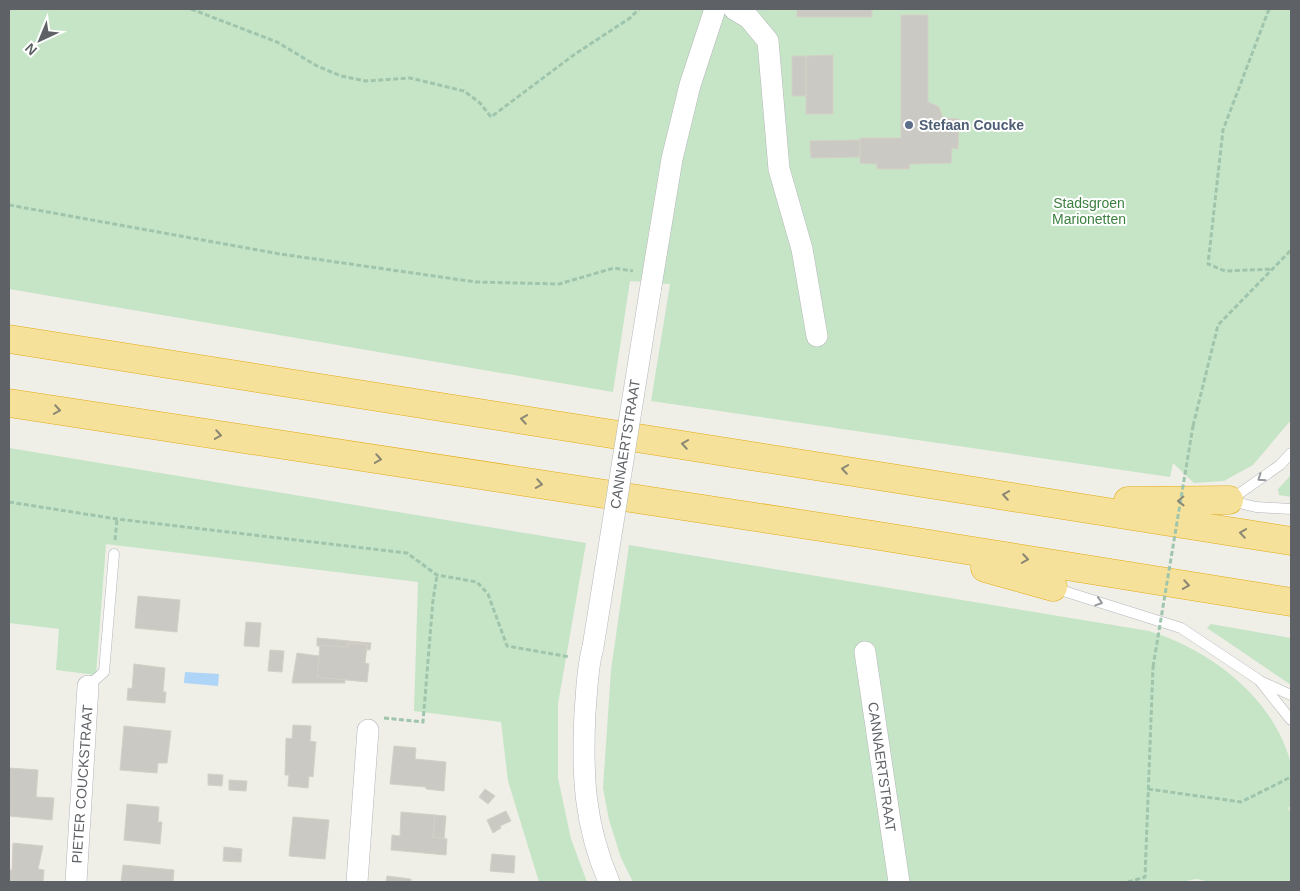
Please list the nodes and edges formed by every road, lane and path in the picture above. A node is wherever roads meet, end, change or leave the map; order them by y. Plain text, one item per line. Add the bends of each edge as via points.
1 (191, 9) edge
2 (639, 9) edge
3 (715, 9) edge
4 (734, 9) edge
5 (1269, 9) edge
6 (9, 204) edge
7 (1291, 250) edge
8 (637, 262) dead end
9 (1273, 269) junction
10 (817, 336) dead end
11 (9, 339) edge
12 (9, 403) edge
13 (1291, 453) edge
14 (1230, 500) junction
15 (9, 502) edge
16 (1054, 502) junction
17 (1291, 509) edge
18 (117, 519) junction
19 (874, 535) junction
20 (1291, 541) edge
21 (114, 554) joint
22 (437, 575) junction
23 (1053, 588) joint
24 (1291, 602) edge
25 (865, 652) dead end
26 (560, 656) dead end
27 (1258, 680) junction
28 (88, 686) joint
29 (1291, 695) edge
30 (1291, 720) edge
31 (368, 730) joint
32 (1291, 777) edge
33 (1148, 789) junction
34 (76, 882) edge
35 (357, 882) edge
36 (609, 882) edge
37 (899, 882) edge
38 (1128, 882) edge

1 - 2 path via 277,42 317,66 342,76 366,81 410,78 464,91 491,117
3 - 36 street, CANNAERTSTRAAT, bridge via 690,85 672,159 587,683 582,765 588,818
4 - 10 street via 749,18 768,41 779,169 802,249
5 - 9 path via 1223,130 1208,264 1225,271
6 - 8 path via 280,254 476,282 560,284 614,268 635,271
7 - 9 path
9 - 33 path, bridge via 1218,326 1192,426 1153,667
16 -> 11 highway
12 -> 19 highway
13 -> 14 lane via 1280,465
14 -> 16 highway
14 - 17 lane via 1256,507
15 - 18 path
20 -> 16 highway
18 - 21 path
18 - 22 path via 407,553
19 - 23 highway
19 -> 24 highway
21 - 28 lane via 104,672
22 - 26 path via 476,582 488,594 507,646
22 - 31 path via 423,722 376,717
23 -> 27 lane via 1180,628
25 - 37 street, CANNAERTSTRAAT
27 - 29 lane
27 - 30 lane
28 - 34 street, PIETER COUCKSTRAAT
31 - 35 street
32 - 33 path via 1241,802
33 - 38 path via 1145,877

